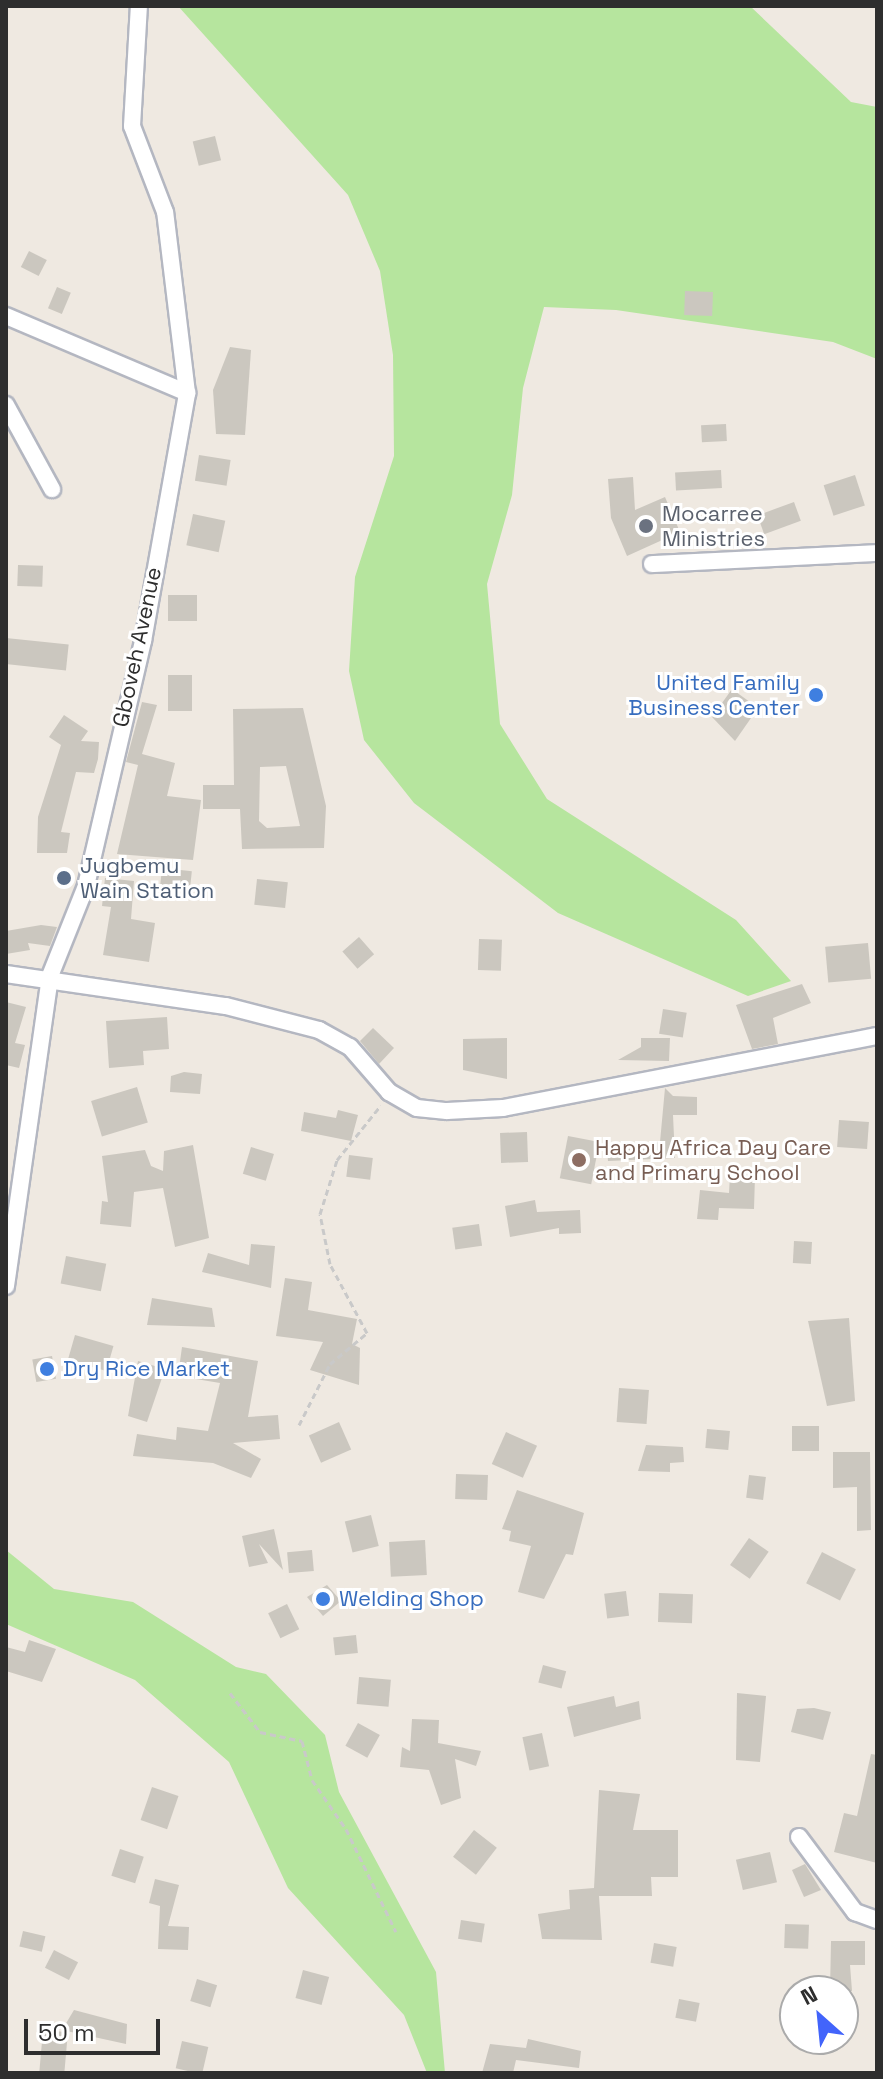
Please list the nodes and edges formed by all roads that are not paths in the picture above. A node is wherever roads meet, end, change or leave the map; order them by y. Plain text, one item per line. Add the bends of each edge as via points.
1 (139, 6) edge
2 (6, 316) edge
3 (187, 393) junction
4 (6, 405) edge
5 (52, 489) dead end
6 (877, 553) edge
7 (652, 564) dead end
8 (6, 974) edge
9 (50, 976) junction
10 (877, 1036) edge
11 (6, 1286) edge
12 (799, 1837) dead end
13 (877, 1920) edge

1 - 3 street, Gboveh Avenue via 132,126 165,212
2 - 3 street
3 - 9 street, Gboveh Avenue via 143,641 86,886
4 - 5 street
6 - 7 street
8 - 9 street
9 - 10 street via 319,1030 350,1047 389,1092 417,1108 503,1108
9 - 11 street, Gboveh Avenue
12 - 13 street via 855,1912

